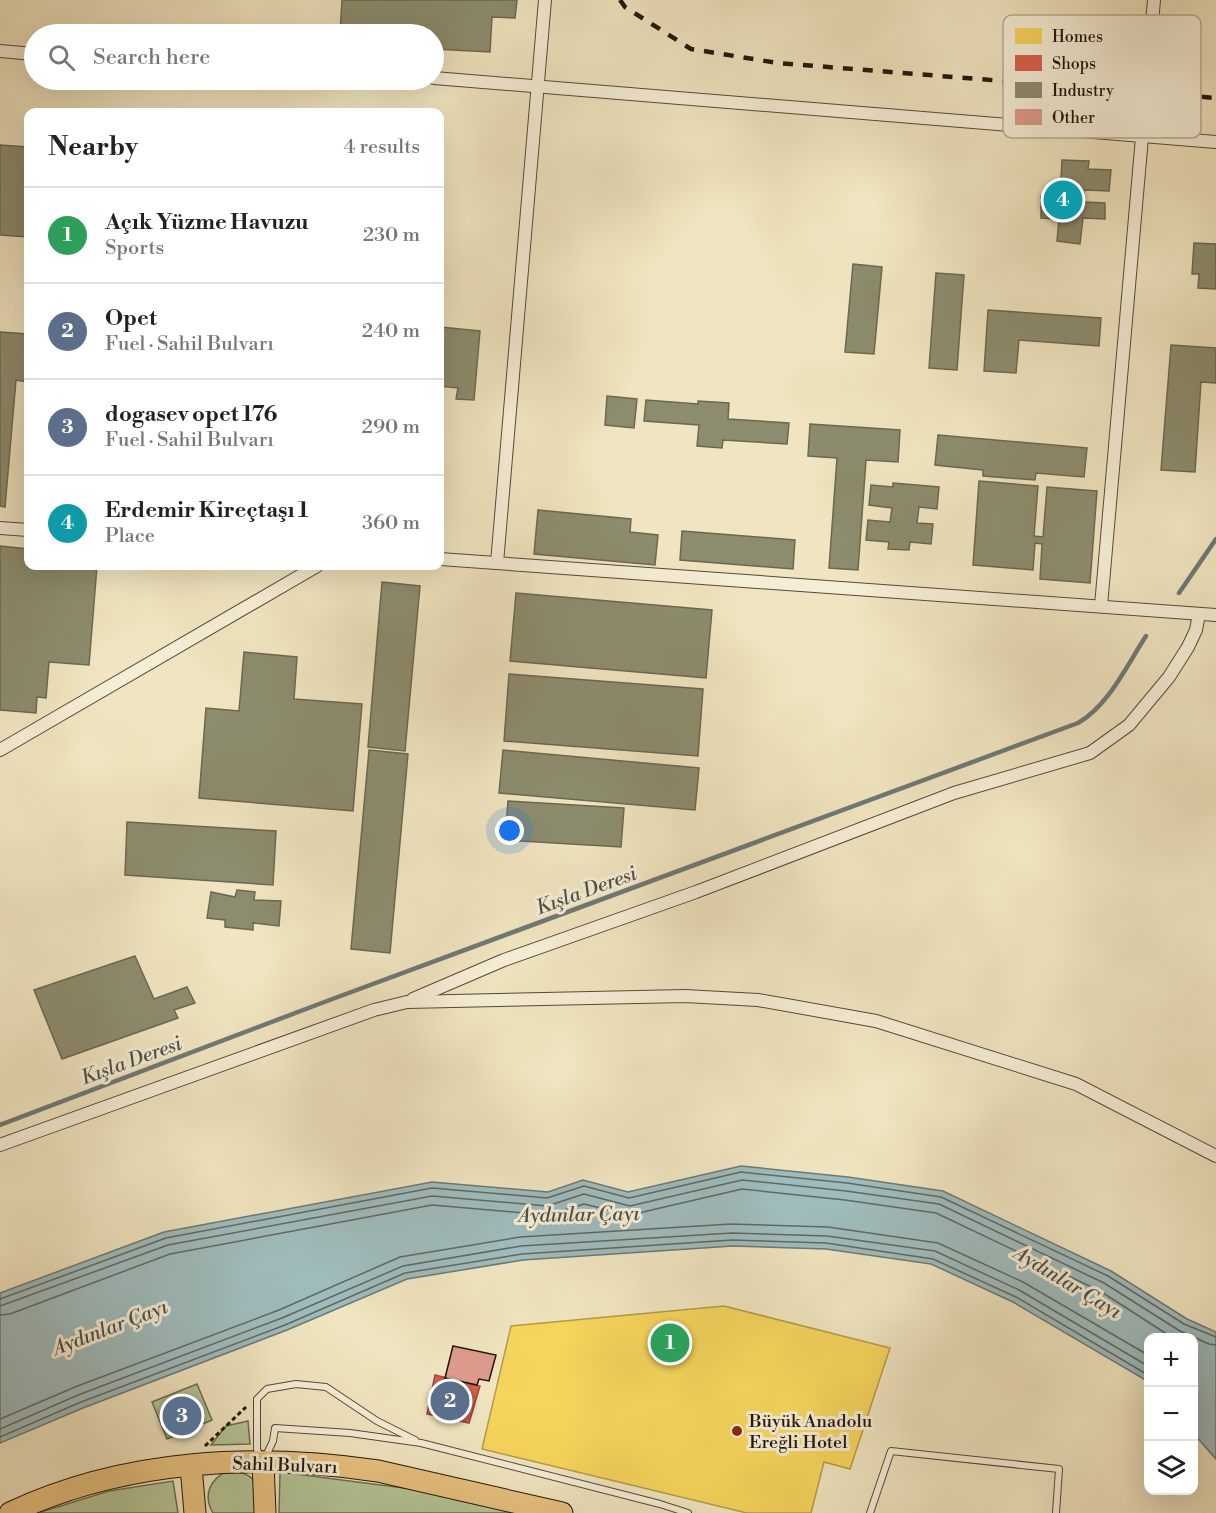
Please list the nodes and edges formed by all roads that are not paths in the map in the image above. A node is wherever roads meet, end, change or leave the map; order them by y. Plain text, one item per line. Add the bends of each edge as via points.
1 (545, 0) edge
2 (1154, 0) edge
3 (1153, 15) edge
4 (0, 51) edge
5 (24, 53) edge
6 (444, 79) edge
7 (538, 86) junction
8 (1003, 124) edge
9 (1143, 138) edge
10 (1167, 138) edge
11 (1216, 142) edge
12 (0, 528) edge
13 (24, 530) edge
14 (444, 559) edge
15 (497, 563) junction
16 (310, 570) edge
17 (1101, 606) junction
18 (1199, 614) junction
19 (1216, 615) edge
20 (0, 750) edge
21 (406, 1002) junction
22 (0, 1145) edge
23 (1216, 1156) edge
24 (421, 1443) junction
25 (196, 1458) junction
26 (263, 1462) junction
27 (10, 1513) edge
28 (195, 1513) edge
29 (265, 1513) edge
30 (562, 1513) edge
31 (687, 1513) edge
32 (870, 1513) edge
33 (1056, 1513) edge

1 - 7 street
2 - 3 street
4 - 5 street
6 - 7 street
7 - 8 street
7 - 15 street
9 - 17 street
10 - 11 street
12 - 13 street
14 - 15 street
15 - 17 street
16 - 20 street
17 - 18 street
18 - 19 street
18 - 21 street via 1188,647 1169,677 1129,725 1090,753 954,793 696,892 504,960
21 - 22 street via 374,1010
21 - 23 street via 685,996 758,1000 876,1021 1076,1084
24 - 26 lane via 274,1428 273,1441
24 - 26 lane via 377,1421 326,1387 296,1384 267,1389 257,1398 257,1450
24 - 31 lane
25 - 26 highway, Sahil Bulvarı
25 - 27 highway, Sahil Bulvarı via 83,1485
25 - 28 highway
26 - 29 highway
26 - 30 highway, Sahil Bulvarı via 378,1471
32 - 33 lane via 891,1451 1059,1469

